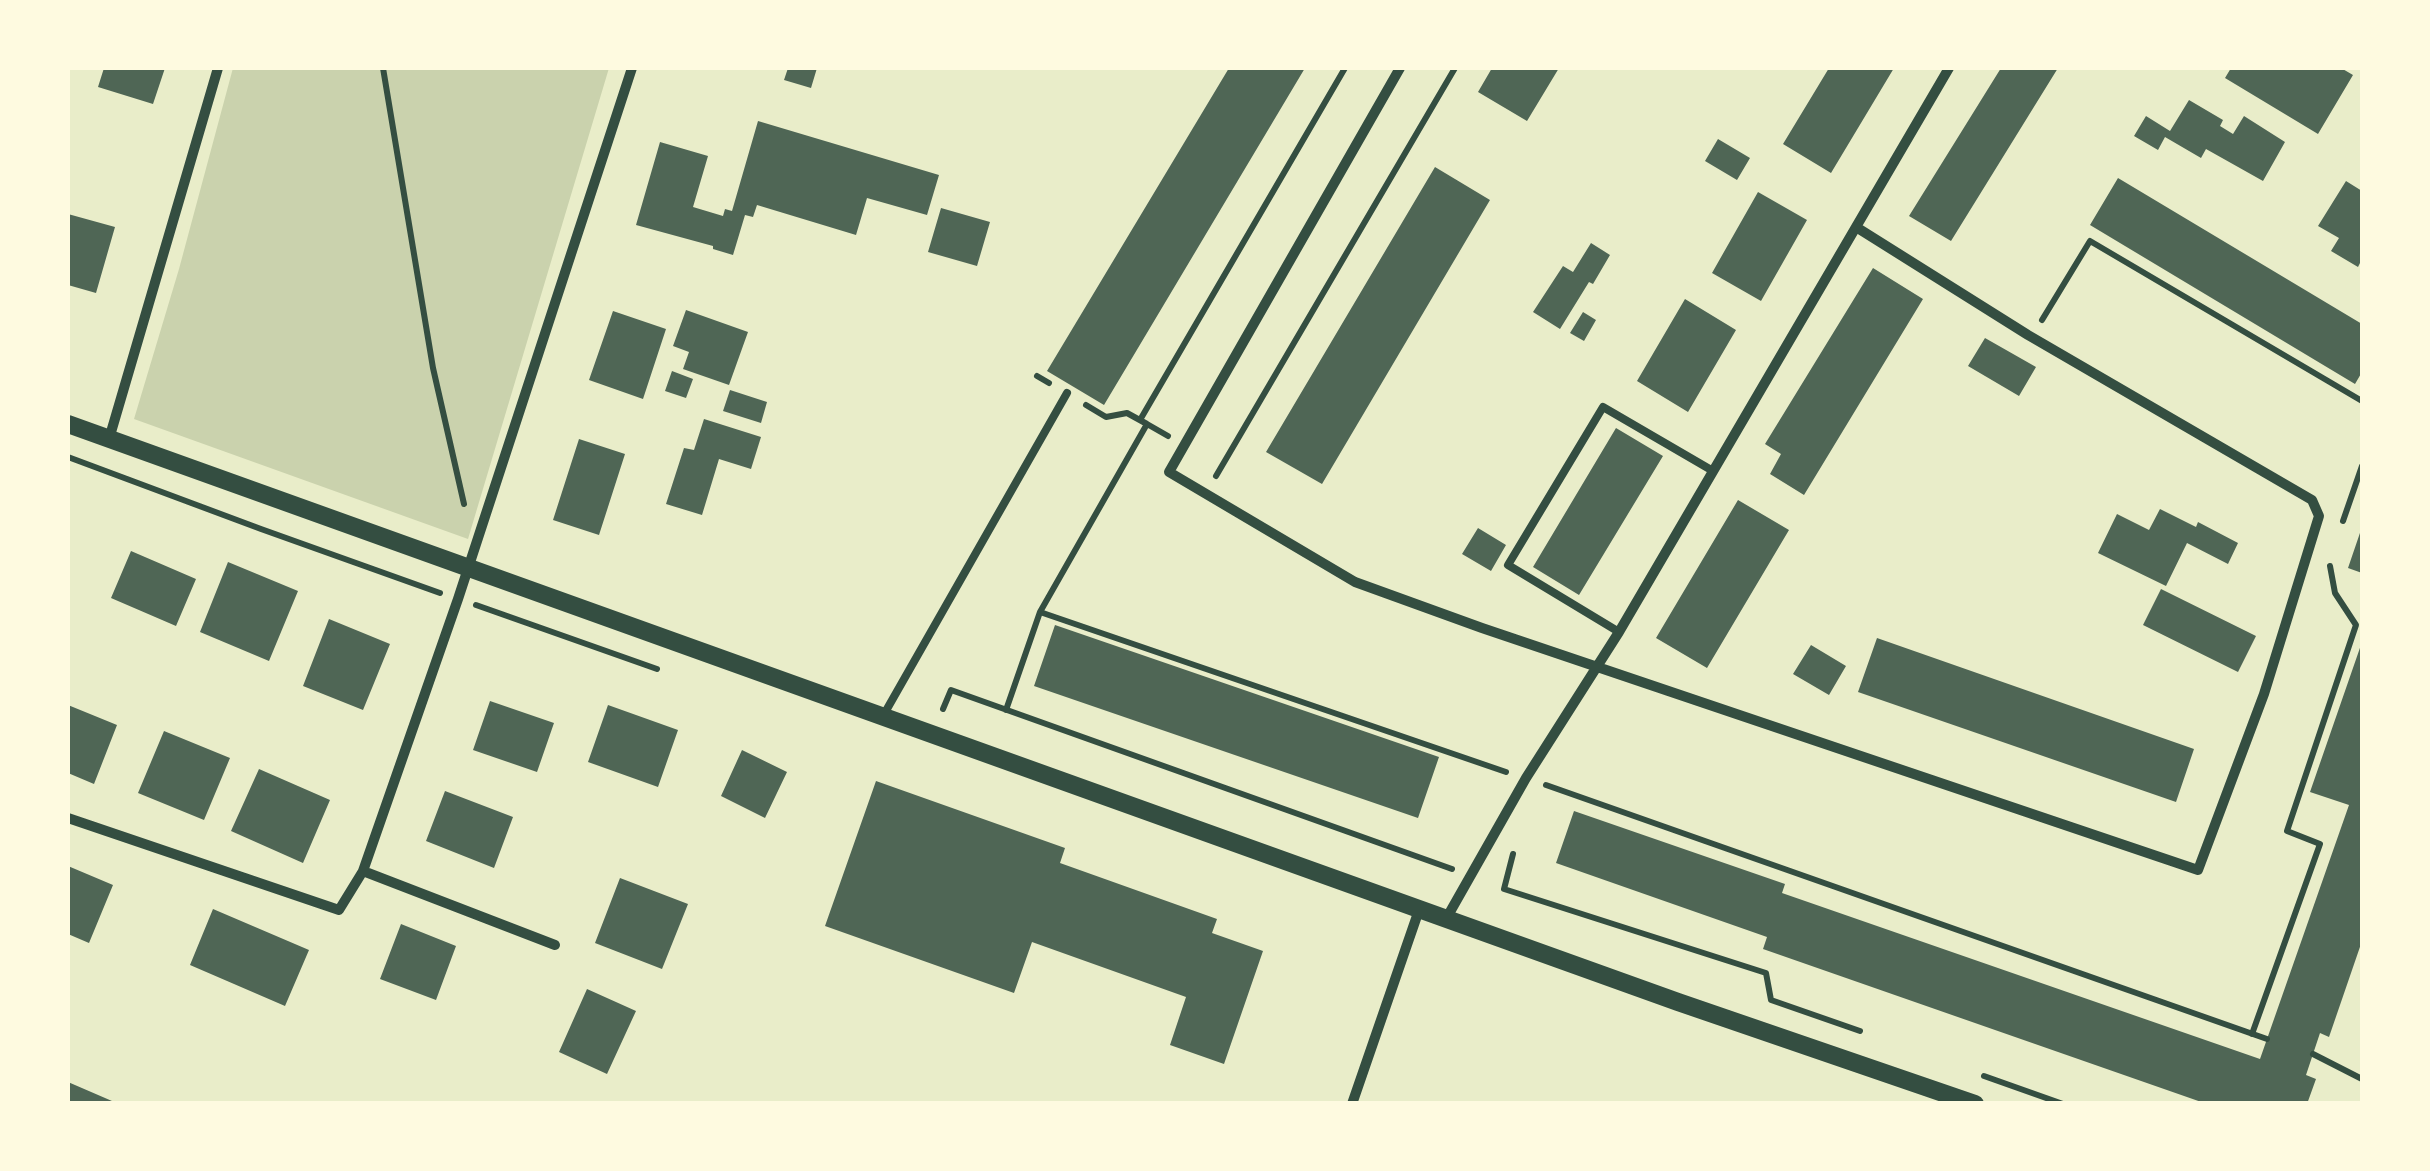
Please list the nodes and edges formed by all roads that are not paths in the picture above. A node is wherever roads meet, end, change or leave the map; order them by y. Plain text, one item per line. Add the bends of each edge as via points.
1 (218, 68) edge
2 (632, 68) edge
3 (1400, 68) edge
4 (1949, 68) edge
5 (1856, 227) junction
6 (1066, 393) road end
7 (68, 424) edge
8 (109, 439) junction
9 (1713, 471) junction
10 (472, 559) junction
11 (1620, 632) junction
12 (1599, 666) junction
13 (883, 716) junction
14 (68, 818) edge
15 (363, 871) junction
16 (1420, 910) junction
17 (1446, 919) junction
18 (555, 945) dead end
19 (1352, 1104) edge
20 (1975, 1104) edge

1 - 8 street
2 - 10 street
3 - 12 street via 1169,472 1355,582
4 - 5 street
5 - 9 street
5 - 12 street via 2312,500 2319,516 2264,694 2198,870
6 - 13 lane
7 - 8 street
8 - 10 street
9 - 11 street
9 - 11 lane via 1604,406 1508,565
10 - 13 street
10 - 15 street
11 - 12 street
12 - 17 street
13 - 16 street
14 - 15 street via 339,910
15 - 18 street
16 - 17 street
16 - 19 street
17 - 20 street

